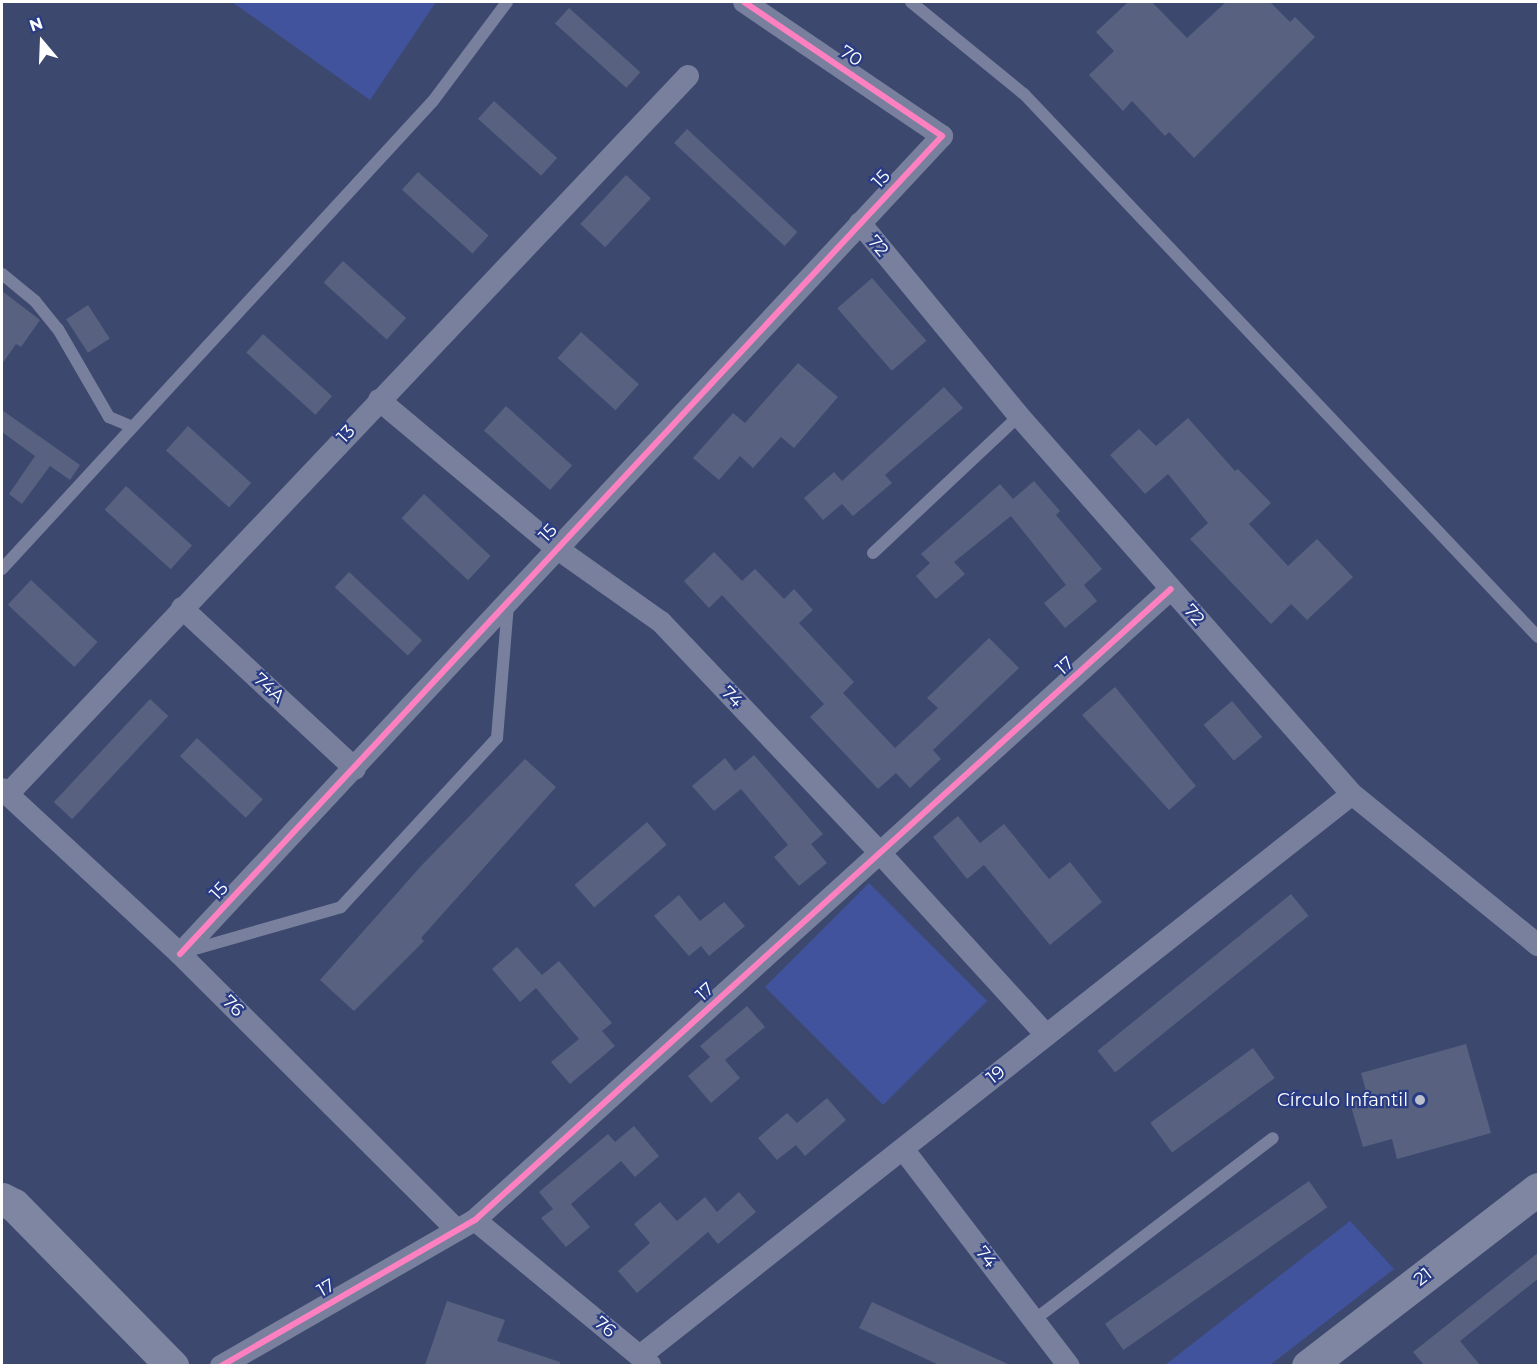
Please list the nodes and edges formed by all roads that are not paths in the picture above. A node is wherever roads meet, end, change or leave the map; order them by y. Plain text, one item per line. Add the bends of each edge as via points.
1 (507, 2) edge
2 (744, 2) edge
3 (911, 2) edge
4 (687, 76) dead end
5 (942, 136) joint
6 (860, 223) junction
7 (2, 274) edge
8 (379, 400) junction
9 (1019, 416) junction
10 (132, 427) junction
11 (555, 547) junction
12 (873, 553) dead end
13 (2, 569) edge
14 (1172, 589) junction
15 (509, 598) junction
16 (182, 608) junction
17 (1539, 637) edge
18 (355, 769) junction
19 (4, 791) edge
20 (1352, 794) junction
21 (881, 854) junction
22 (1539, 945) edge
23 (180, 954) junction
24 (1046, 1035) junction
25 (1273, 1138) dead end
26 (903, 1149) junction
27 (1539, 1189) edge
28 (2, 1199) edge
29 (466, 1225) junction
30 (1034, 1320) junction
31 (1055, 1355) edge
32 (646, 1361) edge
33 (172, 1365) edge
34 (221, 1365) edge
35 (1069, 1365) edge
36 (1308, 1365) edge

1 - 10 lane via 433,101
2 - 5 street, 70
3 - 17 lane via 1024,94
4 - 8 street, 13
5 - 6 street, 15
6 - 9 street, 72
6 - 11 street, 15
7 - 10 lane via 35,301 58,329 109,417
8 - 11 street, 74
8 - 16 street, 13
9 - 12 lane
9 - 14 street, 72
10 - 13 lane
11 - 15 street, 15
11 - 21 street, 74 via 661,622
14 - 20 street, 72
14 - 21 street, 17
15 - 18 street, 15
15 - 23 lane via 498,738 341,907
16 - 18 street, 74A
16 - 19 street, 13
18 - 23 street, 15
19 - 23 street, 76
20 - 22 street, 72
20 - 24 street, 19
21 - 24 street, 74
21 - 29 street, 17
23 - 29 street, 76
24 - 26 street, 19
25 - 30 lane
26 - 30 street, 74
26 - 32 street, 19
27 - 36 street, 21
28 - 33 street via 14,1205
29 - 32 street, 76
29 - 34 street, 17
30 - 31 street, 74
31 - 35 street, 74

